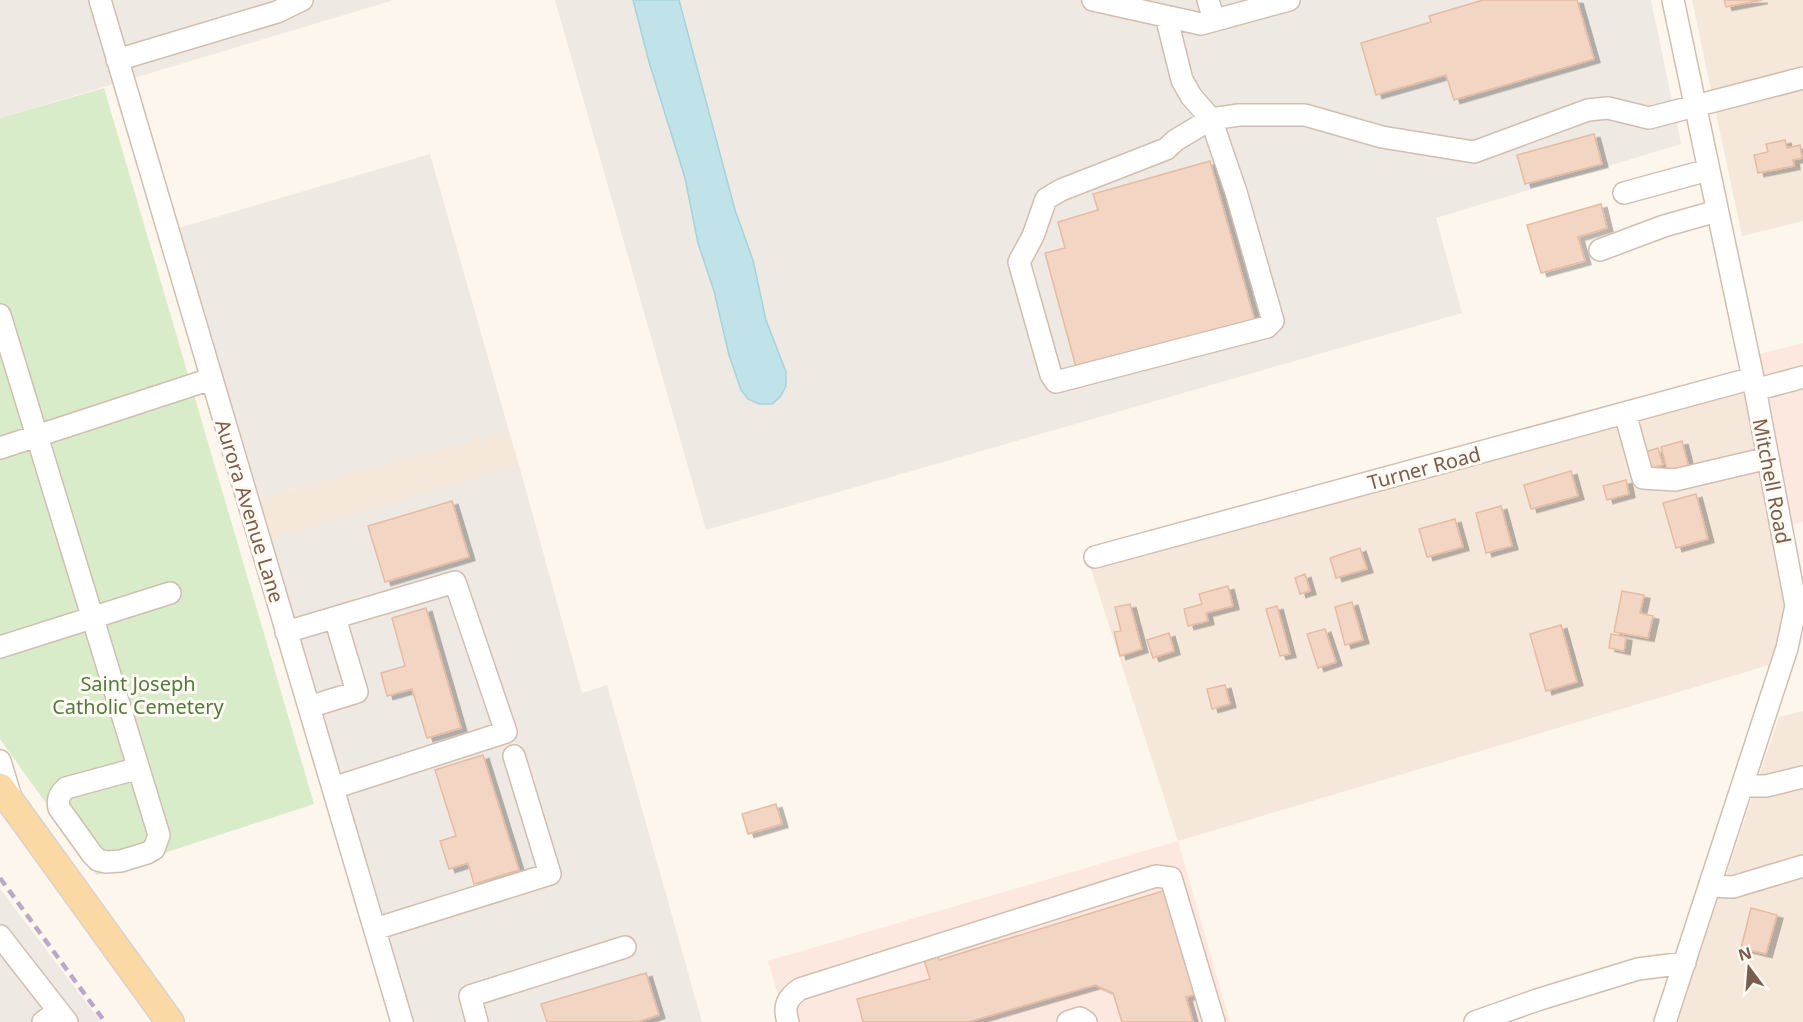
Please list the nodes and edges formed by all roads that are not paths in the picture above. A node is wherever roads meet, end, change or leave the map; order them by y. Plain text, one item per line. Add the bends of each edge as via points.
1 (100, 0) edge
2 (302, 0) edge
3 (1093, 0) edge
4 (1208, 0) edge
5 (1289, 0) edge
6 (1673, 0) edge
7 (1166, 16) junction
8 (1214, 20) junction
9 (117, 60) junction
10 (1803, 78) edge
11 (1695, 106) junction
12 (1211, 119) junction
13 (1708, 170) junction
14 (1624, 193) dead end
15 (1717, 211) junction
16 (1600, 250) dead end
17 (0, 315) edge
18 (1803, 377) edge
19 (211, 380) junction
20 (1754, 384) junction
21 (1625, 413) junction
22 (36, 436) junction
23 (0, 448) edge
24 (1768, 458) junction
25 (1095, 557) dead end
26 (170, 593) dead end
27 (92, 618) junction
28 (335, 618) junction
29 (286, 632) junction
30 (0, 647) edge
31 (309, 707) junction
32 (514, 756) dead end
33 (0, 761) edge
34 (136, 765) junction
35 (1803, 777) edge
36 (1742, 786) junction
37 (333, 788) junction
38 (7, 796) edge
39 (1803, 866) edge
40 (1710, 886) junction
41 (375, 929) junction
42 (0, 936) edge
43 (625, 947) dead end
44 (1685, 963) junction
45 (56, 1018) edge
46 (171, 1022) edge
47 (402, 1022) edge
48 (477, 1022) edge
49 (788, 1022) edge
50 (1068, 1022) edge
51 (1086, 1022) edge
52 (1214, 1022) edge
53 (1475, 1022) edge
54 (1665, 1022) edge

1 - 9 street, Aurora Avenue Lane
2 - 9 street via 277,12
3 - 7 street
4 - 8 street
5 - 8 street
6 - 11 street, Mitchell Road
7 - 8 street via 1201,24
7 - 12 street via 1182,80
9 - 19 street, Aurora Avenue Lane
10 - 11 street
11 - 12 street via 1649,118 1608,108 1588,110 1474,152 1382,137 1305,115
11 - 13 street, Mitchell Road
12 - 12 street via 1166,149 1046,199 1019,262 1056,382 1267,327 1273,321
13 - 14 street
13 - 15 street, Mitchell Road
15 - 16 street
15 - 20 street, Mitchell Road
17 - 22 street
18 - 20 street, Turner Road
19 - 22 street
19 - 29 street, Aurora Avenue Lane
20 - 21 street, Turner Road
20 - 24 street, Mitchell Road
21 - 24 street via 1643,478 1675,480
21 - 25 street, Turner Road
22 - 23 street
22 - 27 street
24 - 36 street, Mitchell Road via 1796,606 1787,648
26 - 27 street
27 - 30 street
27 - 34 street
28 - 29 street
28 - 31 street via 357,693
28 - 37 street via 455,582 506,732
29 - 31 street, Aurora Avenue Lane
31 - 37 street, Aurora Avenue Lane
32 - 41 street via 550,874
33 - 38 street
34 - 34 street via 132,770 66,788 59,796 59,808 98,860 121,861 147,853 157,843 159,835
35 - 36 street via 1766,786
36 - 40 street, Mitchell Road
37 - 41 street, Aurora Avenue Lane
38 - 46 main road
39 - 40 street via 1733,887
40 - 44 street, Mitchell Road
41 - 47 street, Aurora Avenue Lane
42 - 45 street
43 - 48 street via 470,996
44 - 53 street via 1638,969
44 - 54 street, Mitchell Road
49 - 52 street via 786,1002 800,989 1156,876 1171,878
50 - 51 street via 1080,1018

